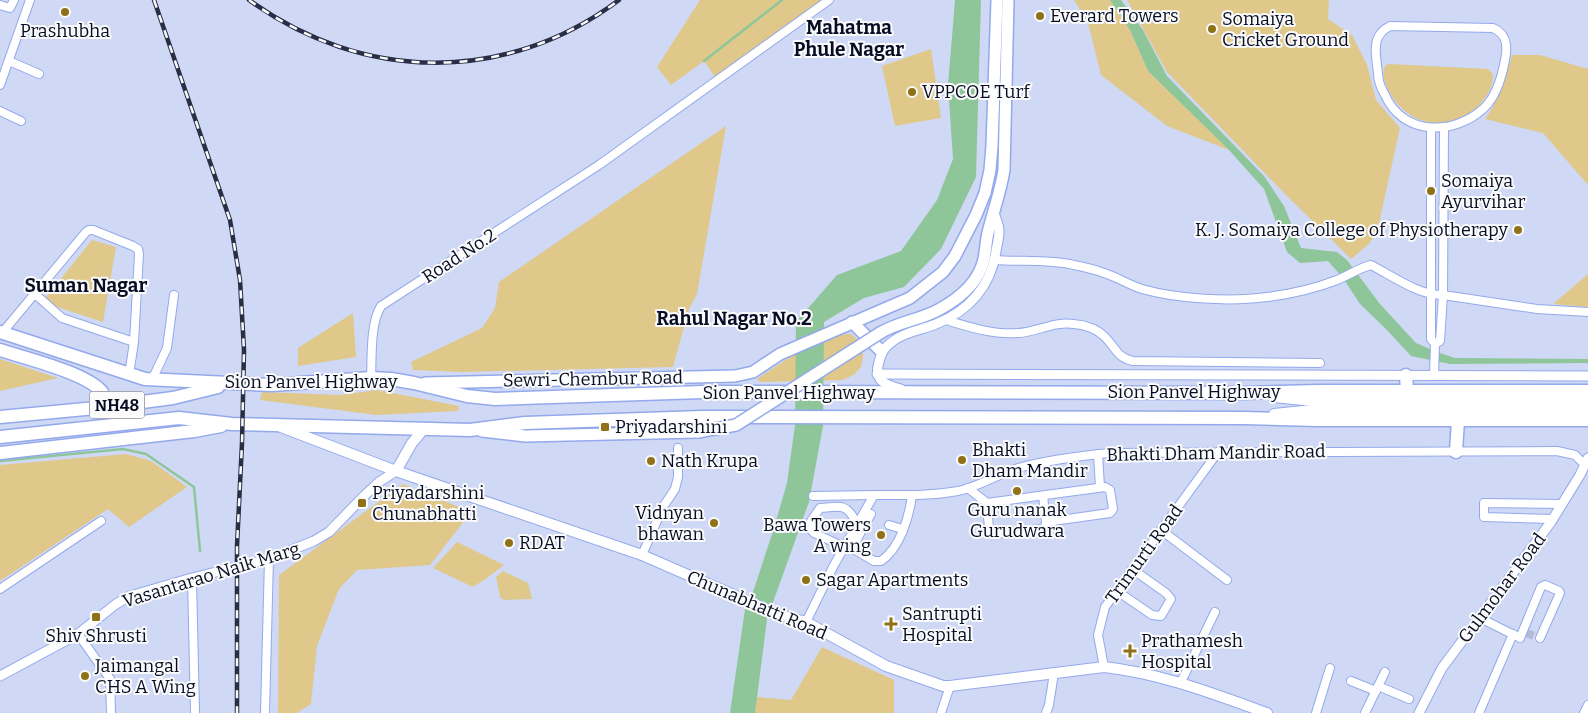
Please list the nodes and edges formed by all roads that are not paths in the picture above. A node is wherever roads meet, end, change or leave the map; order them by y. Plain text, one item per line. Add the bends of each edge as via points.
1 (14, 0) edge
2 (30, 0) edge
3 (829, 0) edge
4 (997, 0) edge
5 (1008, 0) edge
6 (0, 6) edge
7 (9, 61) junction
8 (39, 74) dead end
9 (0, 85) edge
10 (0, 111) edge
11 (21, 121) dead end
12 (1444, 127) junction
13 (1432, 128) junction
14 (994, 213) junction
15 (995, 260) junction
16 (35, 294) junction
17 (174, 295) dead end
18 (1431, 295) junction
19 (1443, 295) junction
20 (1588, 312) edge
21 (946, 320) junction
22 (852, 322) junction
23 (1, 332) edge
24 (134, 342) junction
25 (1435, 346) junction
26 (0, 350) edge
27 (881, 351) junction
28 (1320, 363) dead end
29 (1434, 371) junction
30 (753, 372) junction
31 (877, 374) junction
32 (129, 375) junction
33 (1406, 375) junction
34 (1588, 376) edge
35 (371, 378) junction
36 (152, 380) junction
37 (233, 383) junction
38 (414, 383) junction
39 (1407, 391) junction
40 (1588, 391) edge
41 (702, 392) junction
42 (913, 393) junction
43 (1244, 393) junction
44 (1588, 401) edge
45 (1428, 406) junction
46 (96, 408) junction
47 (1588, 411) edge
48 (0, 417) edge
49 (1244, 418) junction
50 (1458, 420) junction
51 (1588, 420) edge
52 (232, 424) junction
53 (272, 424) junction
54 (424, 430) junction
55 (470, 430) junction
56 (0, 437) edge
57 (678, 448) dead end
58 (1218, 452) junction
59 (1456, 452) junction
60 (0, 453) edge
61 (1098, 454) junction
62 (1586, 461) edge
63 (396, 471) junction
64 (968, 488) junction
65 (1100, 488) junction
66 (874, 495) junction
67 (912, 495) junction
68 (813, 496) dead end
69 (834, 496) junction
70 (1043, 496) junction
71 (987, 503) junction
72 (1542, 504) junction
73 (1562, 504) junction
74 (832, 508) junction
75 (871, 514) dead end
76 (1540, 518) junction
77 (1553, 518) junction
78 (101, 521) dead end
79 (1046, 522) junction
80 (861, 524) junction
81 (889, 525) dead end
82 (902, 529) junction
83 (1161, 530) junction
84 (842, 546) junction
85 (642, 555) junction
86 (269, 559) junction
87 (1132, 569) junction
88 (192, 578) junction
89 (1227, 580) dead end
90 (0, 589) edge
91 (1117, 591) junction
92 (1216, 612) dead end
93 (1480, 618) junction
94 (806, 622) junction
95 (78, 634) junction
96 (1513, 634) junction
97 (1540, 638) dead end
98 (1104, 667) junction
99 (1330, 668) dead end
100 (1385, 672) dead end
101 (1054, 673) junction
102 (0, 676) edge
103 (1351, 681) dead end
104 (1180, 684) junction
105 (950, 686) junction
106 (1377, 688) junction
107 (1409, 698) dead end
108 (1588, 704) edge
109 (111, 713) edge
110 (195, 713) edge
111 (265, 713) edge
112 (941, 713) edge
113 (1046, 713) edge
114 (1267, 713) edge
115 (1316, 713) edge
116 (1367, 713) edge
117 (1419, 713) edge
118 (1479, 713) edge
119 (1584, 713) edge

1 - 6 street via 10,8
2 - 7 street
3 - 35 street, Road No.2 via 599,165 382,306 374,330
4 - 22 main road, Sewri-Chembur Road via 990,170 985,193 968,234 949,264 928,285 910,298
5 - 14 main road via 1006,150 1001,190
7 - 8 street
7 - 9 street
10 - 11 street
12 - 13 street
12 - 13 street via 1465,122 1485,107 1497,90 1507,50 1500,31 1493,28 1390,26 1381,32 1376,42 1378,81 1388,104 1400,118
12 - 19 street
13 - 18 street
14 - 15 street via 999,231
14 - 55 main road, bridge via 982,267 970,286 957,298 940,310 891,326 741,423 698,432 525,436
15 - 18 street via 1044,260 1072,264 1172,296 1226,298 1265,298 1299,292 1372,265
15 - 21 street via 982,290 968,305
16 - 23 street
16 - 24 street via 62,318
16 - 24 street via 89,230 134,246 139,254
17 - 36 street via 167,348
18 - 19 street
18 - 25 street via 1431,339
19 - 20 street via 1537,309
19 - 25 street via 1440,341
21 - 27 street via 902,335
21 - 28 street via 988,331 1019,334 1053,324 1090,327 1105,336 1122,357 1133,361
22 - 27 main road
22 - 30 main road, Sewri-Chembur Road via 780,354
23 - 32 highway, Sion Panvel Highway
24 - 32 street
25 - 29 street
26 - 46 highway via 96,385 102,397
27 - 31 street
29 - 33 street
29 - 34 street
30 - 38 main road, Sewri-Chembur Road via 735,376
30 - 41 main road
31 - 33 street
31 - 42 street via 888,385
32 - 36 highway, Sion Panvel Highway
33 - 39 highway
35 - 37 highway, Sion Panvel Highway / NH48 via 272,385
35 - 38 highway, Sion Panvel Highway / NH48
36 - 37 highway, Sion Panvel Highway
37 - 46 highway, NH48 via 174,398
38 - 41 highway, Sion Panvel Highway via 495,399
39 - 40 highway, Sion Panvel Highway
39 - 43 highway, Sion Panvel Highway
41 - 42 highway, Sion Panvel Highway, bridge
42 - 43 highway, Sion Panvel Highway
43 - 45 main road via 1313,401
44 - 45 main road
45 - 47 main road
45 - 49 main road via 1314,410
46 - 48 highway, NH48
49 - 50 highway, Sion Panvel Highway
49 - 55 highway, Sion Panvel Highway via 702,417 525,423
50 - 51 highway, Sion Panvel Highway
50 - 59 highway
52 - 53 highway, Sion Panvel Highway / NH48
52 - 56 highway, NH48 via 179,418
52 - 60 highway via 194,432
53 - 54 highway, Sion Panvel Highway / NH48
53 - 63 main road, Chunabhatti Road
54 - 55 highway, Sion Panvel Highway / NH48
54 - 63 main road, Vasantarao Naik Marg via 412,443
57 - 85 street via 678,477 674,489
58 - 59 street, Bhakti Dham Mandir Road
58 - 61 street, Bhakti Dham Mandir Road
58 - 83 street, Trimurti Road
59 - 62 street, Bhakti Dham Mandir Road via 1563,451
61 - 64 street, Bhakti Dham Mandir Road via 1020,468
61 - 65 street
62 - 73 street, Gulmohar Road
63 - 85 main road, Chunabhatti Road
63 - 86 street, Vasantarao Naik Marg via 374,487 329,532 301,548
64 - 67 street, Bhakti Dham Mandir Road
64 - 71 street
65 - 70 street
65 - 79 street via 1110,490 1110,513
66 - 67 street, Bhakti Dham Mandir Road
66 - 69 street, Bhakti Dham Mandir Road
66 - 80 street
67 - 82 street
68 - 69 street, Bhakti Dham Mandir Road
69 - 74 street
70 - 71 street
70 - 79 street
71 - 79 street via 989,529 995,534 1042,529
72 - 73 street
72 - 76 street
72 - 76 street via 1484,503 1484,518
73 - 77 street, Gulmohar Road
74 - 84 street via 846,508 855,520
74 - 84 street via 820,508 811,521 810,529
75 - 80 street
76 - 77 street
77 - 93 street, Gulmohar Road
78 - 90 street
80 - 82 street via 854,547 878,562 895,547
80 - 84 street
81 - 82 street
83 - 87 street, Trimurti Road
83 - 89 street
84 - 94 street
85 - 94 main road, Chunabhatti Road via 777,614
86 - 88 street, Vasantarao Naik Marg
86 - 111 street
87 - 91 street, Trimurti Road
87 - 91 street via 1171,599 1161,616 1152,615
88 - 95 street, Vasantarao Naik Marg via 130,596
88 - 110 street
91 - 98 street, Trimurti Road via 1105,607 1098,635
92 - 104 street
93 - 96 street
93 - 117 street, Gulmohar Road via 1442,668
94 - 105 main road, Chunabhatti Road via 886,666
95 - 102 street, Vasantarao Naik Marg
95 - 109 street via 110,679
96 - 97 street via 1524,636 1541,587 1545,585 1560,593
96 - 118 street
98 - 101 main road, Chunabhatti Road
98 - 104 main road, Chunabhatti Road via 1130,670
99 - 115 street
100 - 106 street
101 - 105 main road, Chunabhatti Road
101 - 113 street
103 - 106 street
104 - 114 main road, Chunabhatti Road
105 - 112 street
106 - 107 street
106 - 116 street
108 - 119 street

